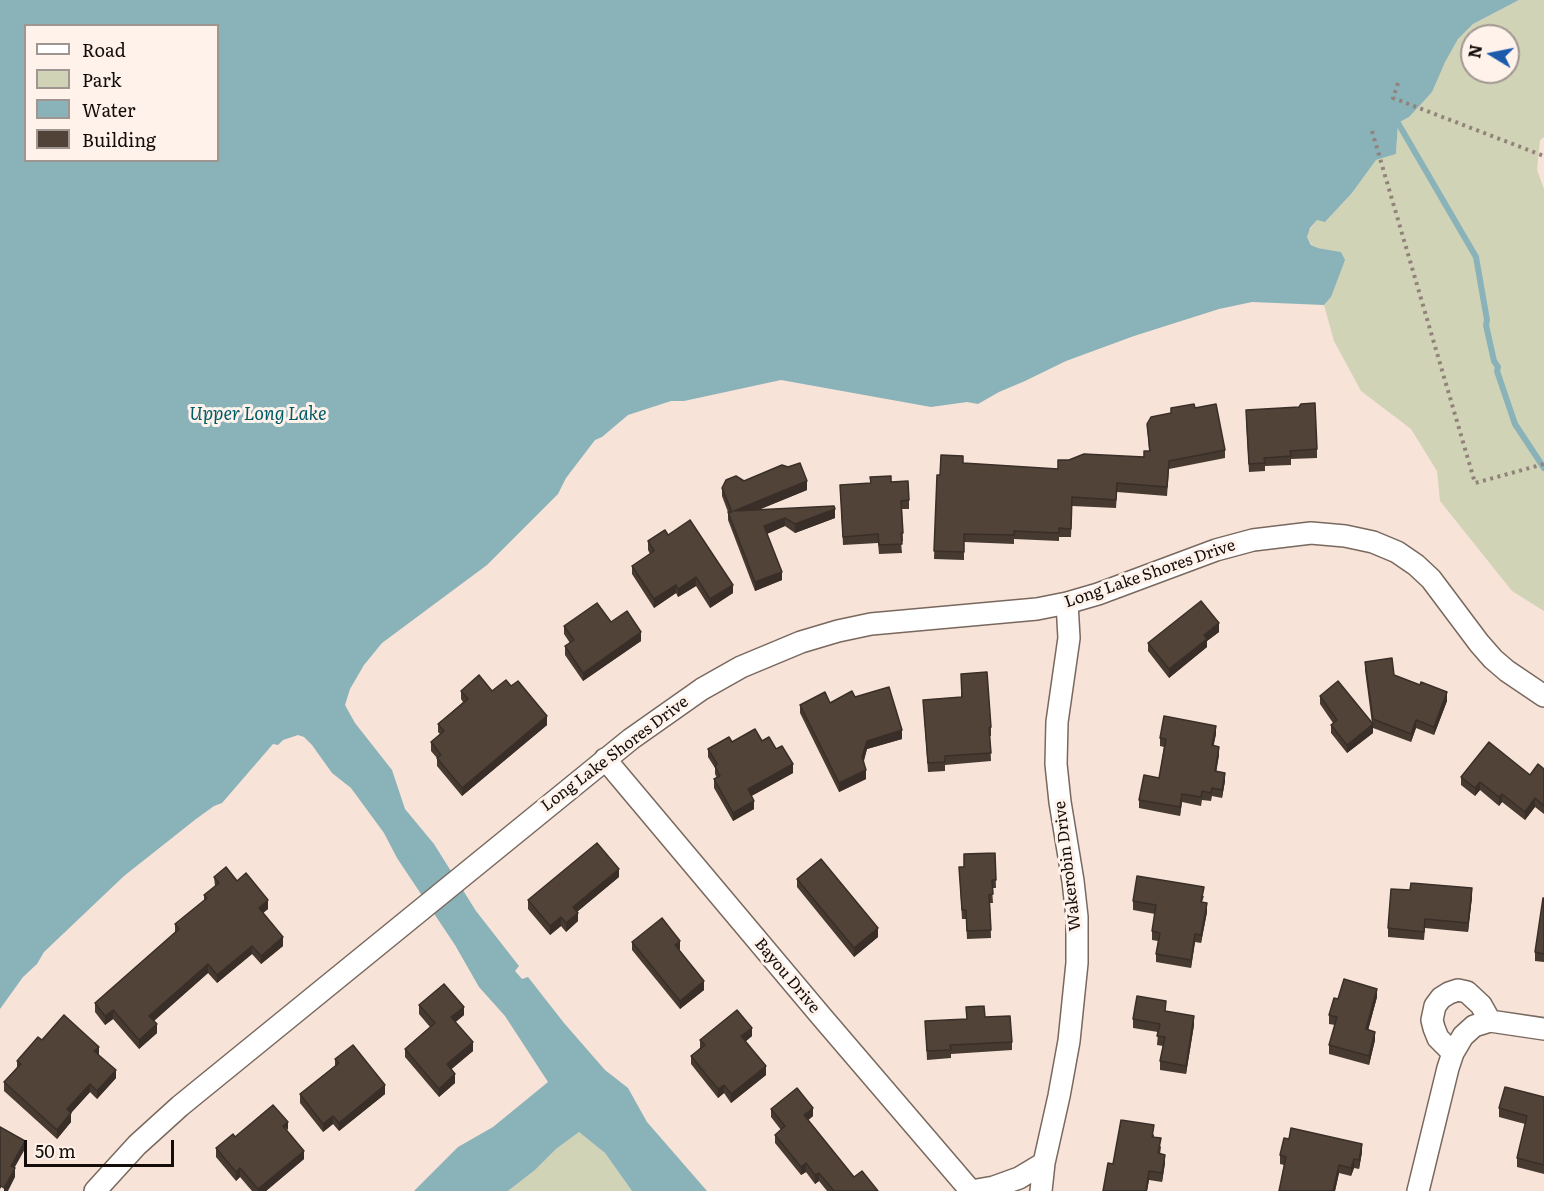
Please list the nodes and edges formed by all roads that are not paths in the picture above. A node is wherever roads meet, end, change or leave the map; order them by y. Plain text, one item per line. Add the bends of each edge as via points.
1 (1067, 603) junction
2 (1544, 696) edge
3 (605, 759) junction
4 (1490, 1021) junction
5 (1544, 1029) edge
6 (1453, 1053) junction
7 (1044, 1163) junction
8 (95, 1191) edge
9 (971, 1191) edge
10 (1041, 1191) edge
11 (1418, 1191) edge

1 - 2 street, Long Lake Shores Drive via 1253,540 1311,533 1345,536 1373,542 1416,565 1494,659
1 - 3 street, Long Lake Shores Drive via 871,624 801,642 741,667 702,689
1 - 7 street, Wakerobin Drive via 1069,638 1057,722 1056,764 1077,917 1077,963 1069,1041
3 - 8 street, Long Lake Shores Drive via 180,1106
3 - 9 street, Bayou Drive
4 - 5 street
4 - 6 street via 1474,1026
4 - 6 street via 1467,992 1458,990 1441,998 1432,1020 1438,1038
6 - 11 street
7 - 9 street via 1019,1178
7 - 10 street, Wakerobin Drive

